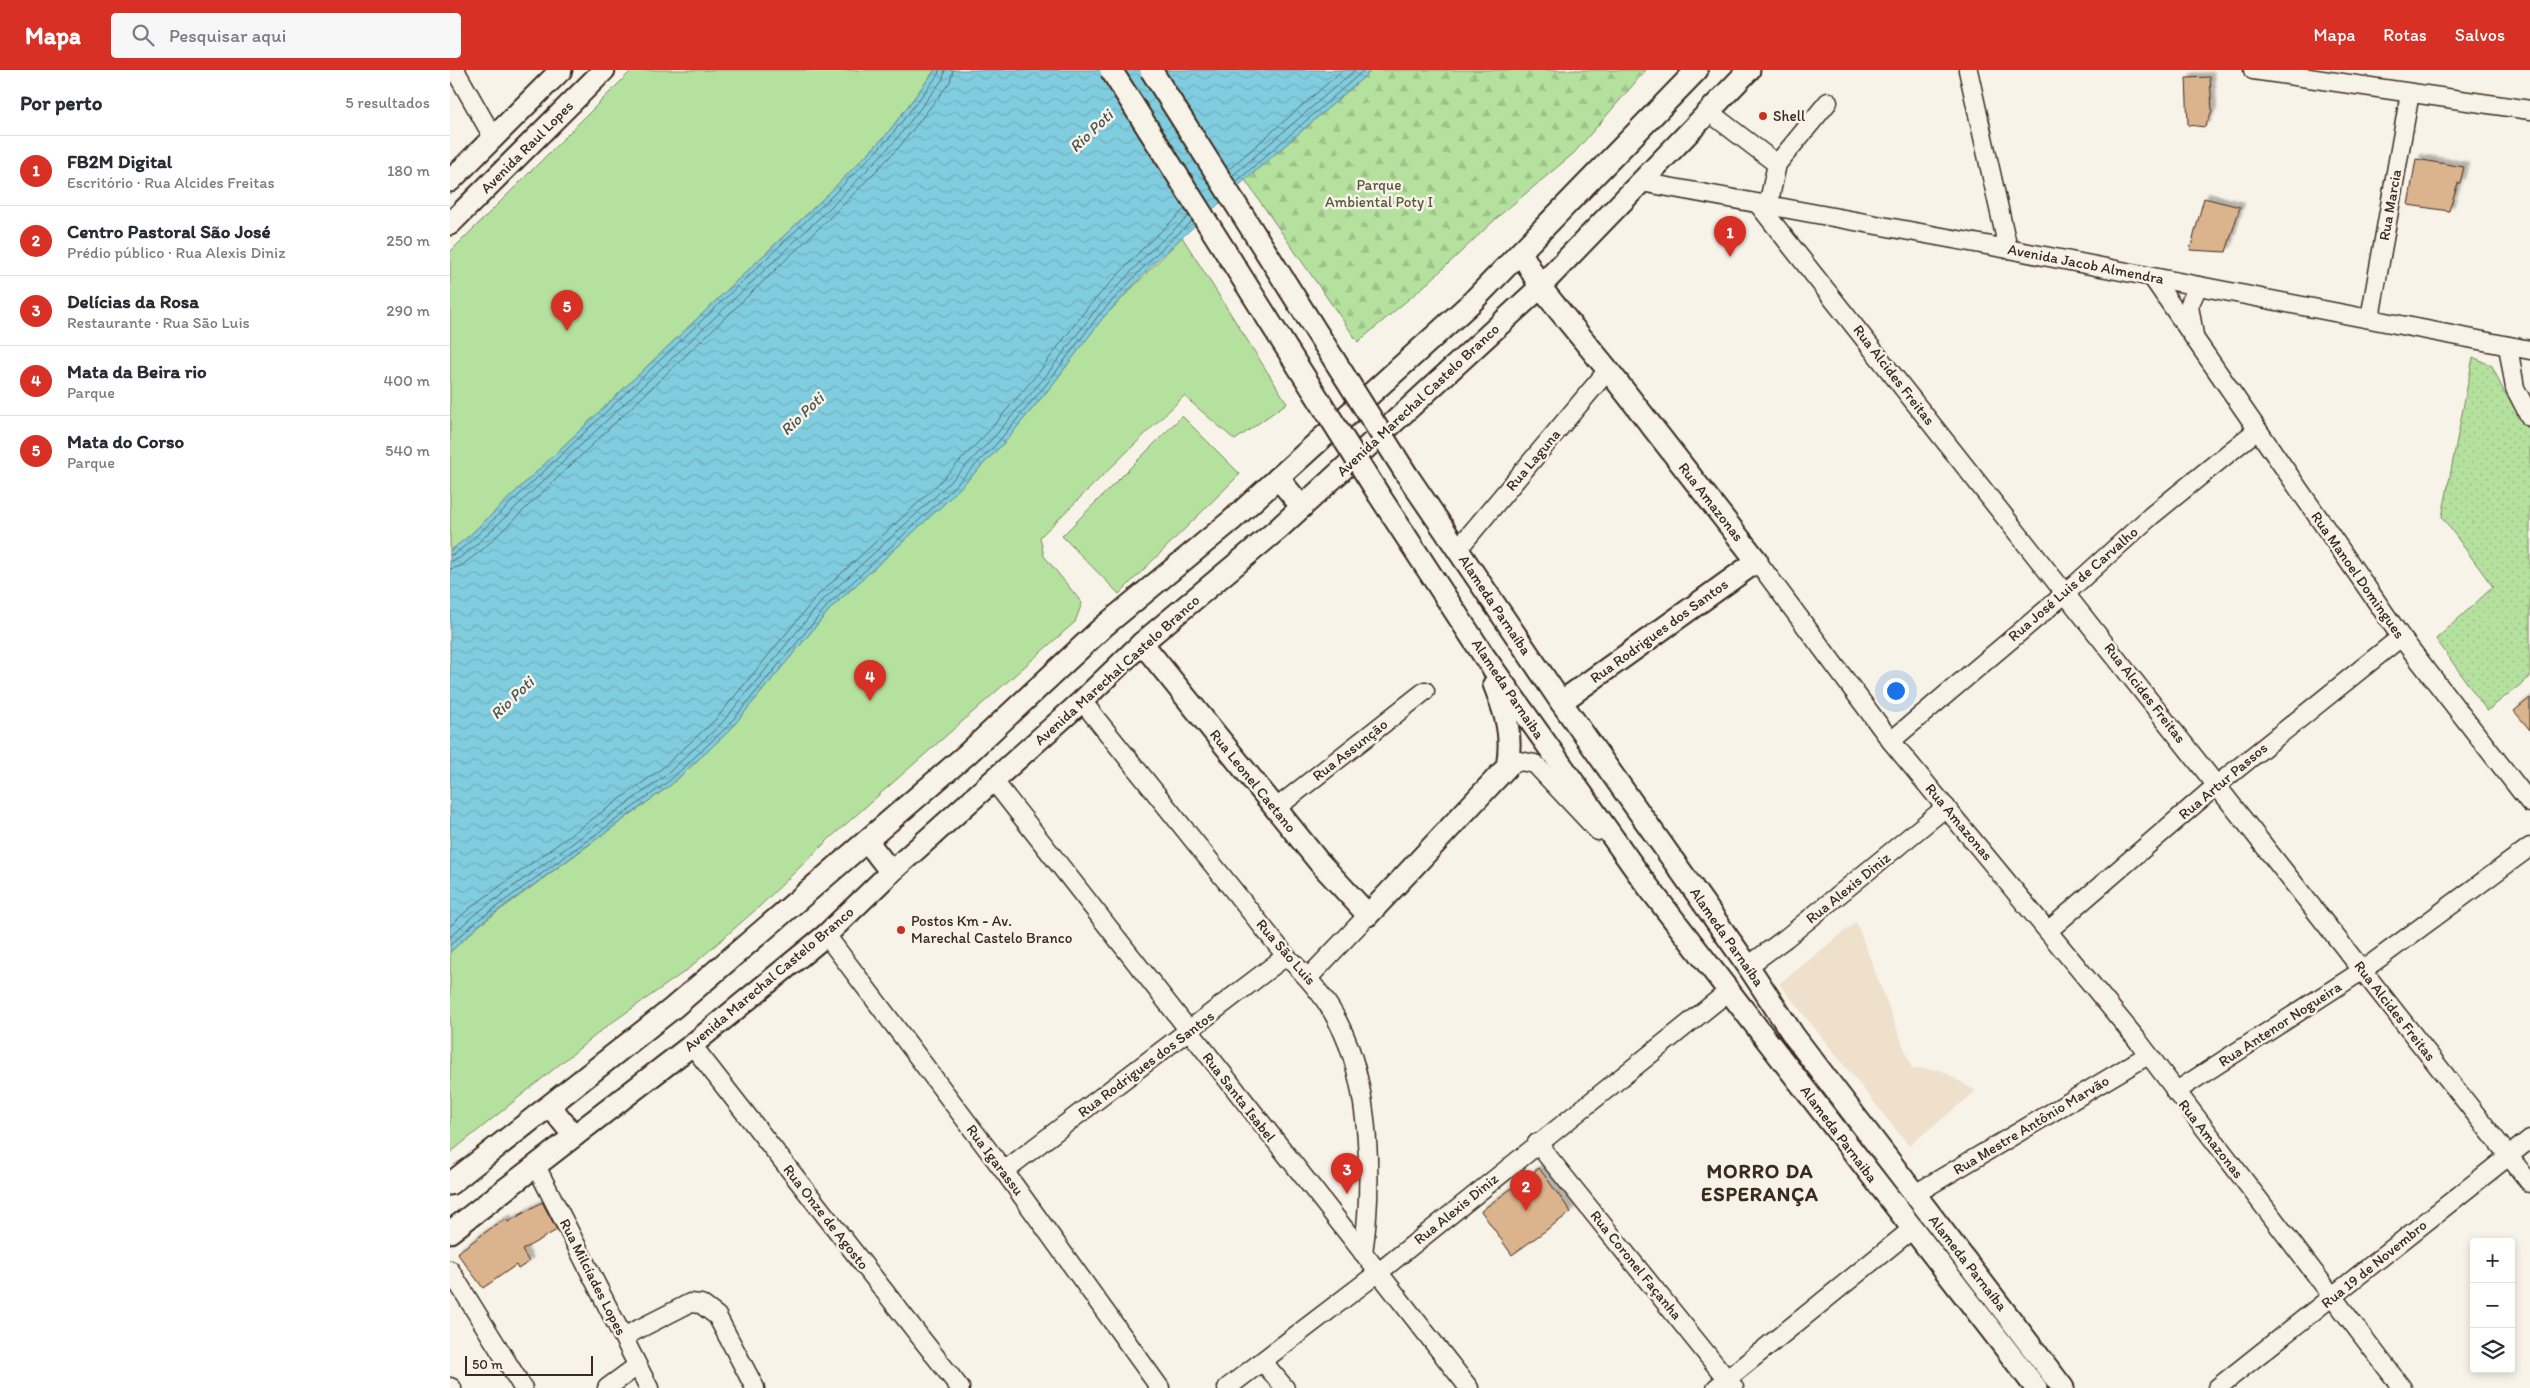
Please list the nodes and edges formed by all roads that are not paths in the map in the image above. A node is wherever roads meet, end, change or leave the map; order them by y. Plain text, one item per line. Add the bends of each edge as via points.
1 (455, 70) edge
2 (561, 70) edge
3 (604, 70) edge
4 (1111, 70) edge
5 (1151, 70) edge
6 (1697, 70) edge
7 (1749, 70) edge
8 (1968, 70) edge
9 (2253, 70) edge
10 (2410, 93) junction
11 (1828, 102) dead end
12 (2530, 110) edge
13 (1709, 112) junction
14 (493, 137) junction
15 (1776, 164) junction
16 (450, 181) edge
17 (1641, 182) junction
18 (1763, 205) junction
19 (450, 224) edge
20 (2008, 249) junction
21 (1521, 252) junction
22 (2152, 277) junction
23 (2198, 286) junction
24 (1540, 287) junction
25 (2370, 318) junction
26 (2195, 340) junction
27 (2508, 346) junction
28 (2530, 350) edge
29 (1608, 370) junction
30 (2530, 417) edge
31 (2257, 430) junction
32 (1278, 478) junction
33 (1302, 507) junction
34 (1457, 550) junction
35 (1757, 561) junction
36 (2066, 593) junction
37 (2401, 637) junction
38 (1142, 643) junction
39 (1484, 656) junction
40 (1425, 691) dead end
41 (1082, 701) junction
42 (1561, 702) junction
43 (1891, 741) junction
44 (1507, 767) junction
45 (993, 780) junction
46 (2217, 785) junction
47 (2530, 803) edge
48 (1946, 807) junction
49 (1276, 810) junction
50 (868, 841) junction
51 (2530, 847) edge
52 (891, 872) junction
53 (1643, 880) junction
54 (1368, 915) junction
55 (2048, 930) junction
56 (826, 935) junction
57 (1286, 956) junction
58 (1748, 966) junction
59 (2363, 970) junction
60 (1308, 978) junction
61 (1729, 991) junction
62 (1188, 1032) junction
63 (692, 1045) junction
64 (2148, 1055) junction
65 (2175, 1092) junction
66 (550, 1106) junction
67 (574, 1136) junction
68 (2530, 1140) edge
69 (1538, 1143) junction
70 (2509, 1156) junction
71 (536, 1166) junction
72 (1004, 1171) junction
73 (2530, 1183) edge
74 (450, 1184) edge
75 (1915, 1194) junction
76 (1911, 1230) junction
77 (450, 1232) edge
78 (1363, 1253) junction
79 (450, 1270) edge
80 (1379, 1272) junction
81 (2332, 1297) junction
82 (624, 1336) junction
83 (1263, 1362) junction
84 (637, 1366) junction
85 (1726, 1385) edge
86 (523, 1388) edge
87 (607, 1388) edge
88 (649, 1388) edge
89 (755, 1388) edge
90 (960, 1388) edge
91 (1160, 1388) edge
92 (1227, 1388) edge
93 (1285, 1388) edge
94 (1469, 1388) edge
95 (2036, 1388) edge
96 (2063, 1388) edge
97 (2217, 1388) edge
98 (2402, 1388) edge

1 - 14 street
2 - 14 main road, Avenida Raul Lopes
3 - 19 main road, Avenida Raul Lopes
4 - 39 main road, Alameda Parnaiba, bridge
5 - 34 main road, Alameda Parnaíba, bridge
6 - 21 main road
7 - 13 main road, Avenida Marechal Castelo Branco
8 - 20 street
9 - 10 street
10 - 12 street
10 - 25 street, Rua Marcia
11 - 15 street
13 - 15 street
13 - 17 main road, Avenida Marechal Castelo Branco
14 - 16 main road, Avenida Raul Lopes
15 - 18 street
17 - 18 street, Avenida Jacob Almendra
17 - 24 main road, Avenida Marechal Castelo Branco
18 - 20 street, Avenida Jacob Almendra
18 - 36 street, Rua Alcides Freitas
20 - 22 street, Avenida Jacob Almendra
21 - 24 main road, Rua Amazonas
21 - 32 main road via 1472,302
22 - 23 street, Avenida Jacob Almendra
22 - 26 street, Rua Manoel Domingues
23 - 25 street, Avenida Jacob Almendra
23 - 26 street, Rua Manoel Domingues via 2189,306
24 - 29 main road, Rua Amazonas
24 - 33 main road, Avenida Marechal Castelo Branco
25 - 27 street, Avenida Jacob Almendra
26 - 31 street, Rua Manoel Domingues
27 - 28 street, Avenida Jacob Almendra
27 - 30 street via 2517,396
29 - 34 street, Rua Laguna
29 - 35 main road, Rua Amazonas
31 - 36 street, Rua José Luis de Carvalho via 2151,516
31 - 37 street, Rua Manoel Domingues
32 - 33 main road
32 - 50 main road via 1103,627
33 - 38 main road, Avenida Marechal Castelo Branco
34 - 42 main road, Alameda Parnaíba
35 - 42 main road, Rua Rodrigues dos Santos
35 - 43 street, Rua Amazonas
36 - 43 street, Rua José Luis de Carvalho
36 - 46 street, Rua Alcides Freitas
37 - 46 street, Rua Artur Passos
37 - 47 street, Rua Manoel Domingues
38 - 41 main road, Avenida Marechal Castelo Branco
38 - 49 main road, Rua Leonel Caetano
39 - 44 main road via 1510,733
39 - 53 main road, Alameda Parnaiba
40 - 49 street, Rua Assunção
41 - 45 main road, Avenida Marechal Castelo Branco
41 - 57 street, Rua São Luis
42 - 58 main road, Alameda Parnaíba
43 - 48 street, Rua Amazonas
44 - 53 street, Alameda Parnaiba via 1520,761 1535,764
44 - 54 main road
45 - 52 main road, Avenida Marechal Castelo Branco
45 - 62 street, Rua Santa Isabel
46 - 55 street, Rua Artur Passos
46 - 59 street, Rua Alcides Freitas
48 - 55 street, Rua Amazonas
48 - 58 street, Rua Alexis Diniz
49 - 54 main road, Rua Leonel Caetano
50 - 52 main road
50 - 66 main road via 673,1008
51 - 59 street, Rua Antenor Nogueira
52 - 56 main road, Avenida Marechal Castelo Branco
53 - 61 main road, Alameda Parnaiba
54 - 60 street
55 - 64 street, Rua Amazonas
56 - 63 main road, Avenida Marechal Castelo Branco
56 - 72 street, Rua Igarassu
57 - 60 street, Rua São Luis
57 - 62 street, Rua Rodrigues dos Santos
58 - 75 main road, Alameda Parnaíba via 1806,1052
59 - 65 street, Rua Antenor Nogueira
59 - 70 street, Rua Alcides Freitas
60 - 78 street, Rua São Luis via 1339,1023 1355,1068 1368,1163
61 - 69 street, Rua Alexis Diniz
61 - 76 main road, Alameda Parnaiba
62 - 72 street, Rua Rodrigues dos Santos
62 - 78 street, Rua Santa Isabel
63 - 67 main road, Avenida Marechal Castelo Branco
63 - 90 street, Rua Onze de Agosto
64 - 65 street, Rua Amazonas
64 - 75 street, Rua Mestre Antônio Marvão
65 - 81 street, Rua Amazonas
66 - 67 main road
66 - 74 main road
67 - 71 main road, Avenida Marechal Castelo Branco
68 - 70 street, Rua 19 de Novembro
69 - 80 street, Rua Alexis Diniz
69 - 85 street, Rua Coronel Façanha
70 - 73 street, Rua Alcides Freitas
70 - 81 street, Rua 19 de Novembro
71 - 77 main road, Avenida Marechal Castelo Branco
71 - 82 street, Rua Milcíades Lopes
72 - 91 street, Rua Igarassu
75 - 96 main road, Alameda Parnaíba
76 - 85 street
76 - 95 main road, Alameda Parnaiba
78 - 80 street, Rua Santa Isabel
79 - 86 street
80 - 83 street, Rua Alexis Diniz
80 - 94 street, Rua Santa Isabel
81 - 97 street, Rua 19 de Novembro
81 - 98 street, Rua Amazonas
82 - 84 street, Rua Milcíades Lopes
82 - 89 street via 690,1303 701,1304 716,1316
83 - 92 street, Rua Alexis Diniz
83 - 93 street
84 - 87 street
84 - 88 street, Rua Milcíades Lopes

